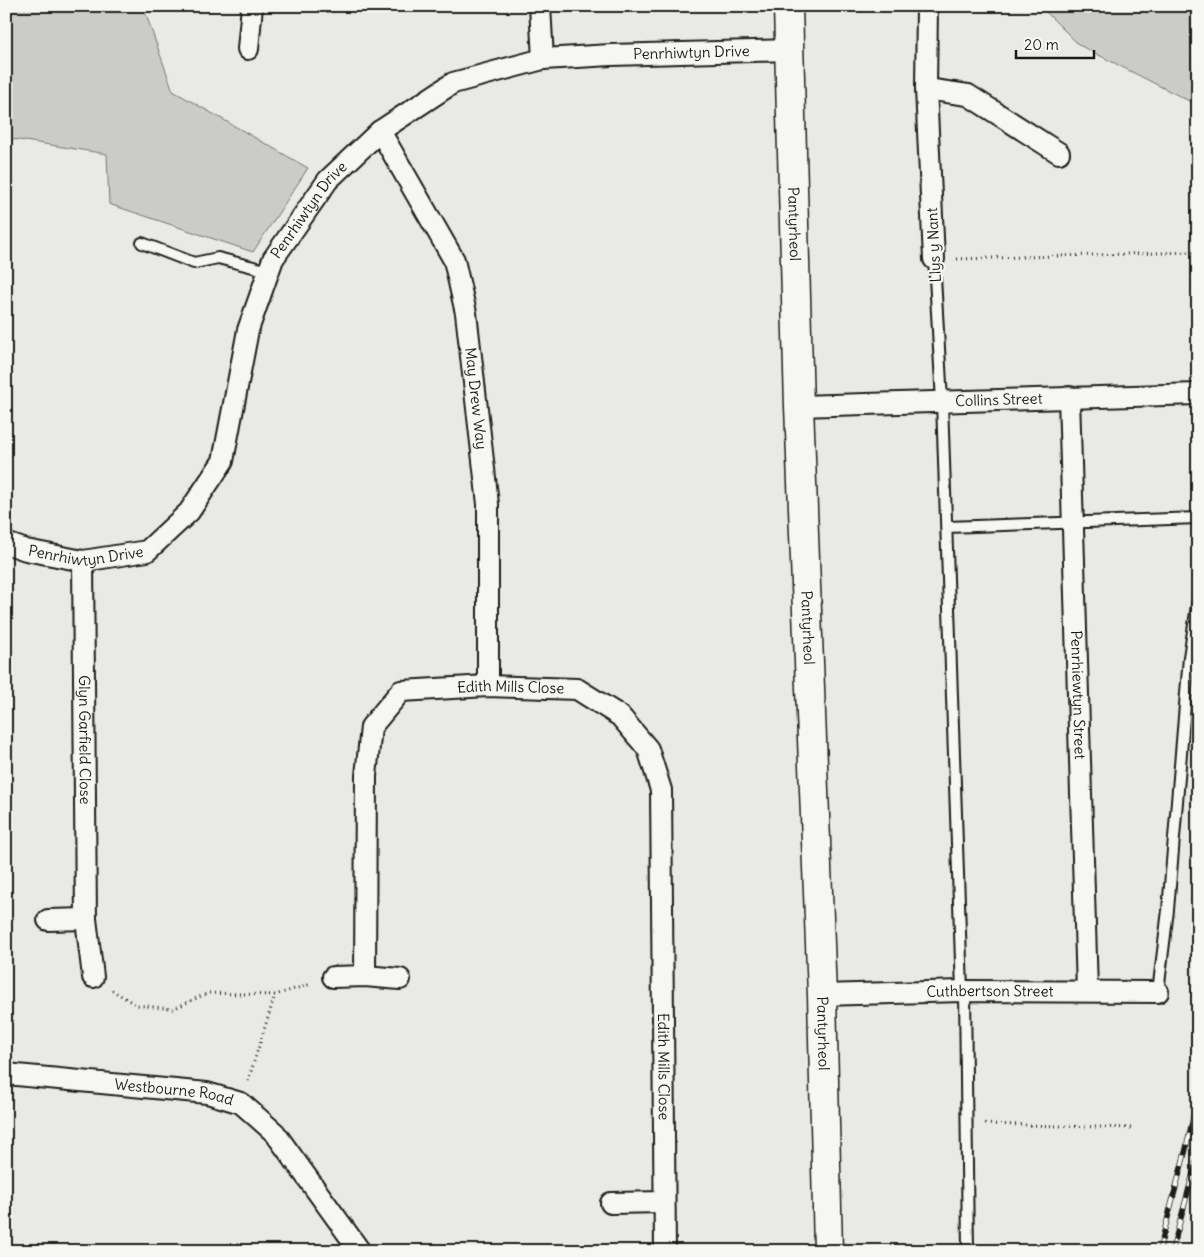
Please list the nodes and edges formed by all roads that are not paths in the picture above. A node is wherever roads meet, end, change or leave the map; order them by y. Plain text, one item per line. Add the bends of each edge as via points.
1 (252, 6) edge
2 (540, 6) edge
3 (788, 6) edge
4 (927, 6) edge
5 (248, 49) dead end
6 (789, 50) junction
7 (542, 59) junction
8 (926, 89) junction
9 (380, 131) junction
10 (1059, 154) dead end
11 (142, 243) dead end
12 (934, 259) joint
13 (269, 271) junction
14 (1198, 394) edge
15 (1069, 397) junction
16 (942, 402) junction
17 (799, 406) junction
18 (1198, 518) edge
19 (1073, 523) junction
20 (946, 527) junction
21 (6, 542) edge
22 (84, 560) junction
23 (1198, 599) edge
24 (488, 686) junction
25 (48, 920) dead end
26 (86, 920) junction
27 (365, 976) junction
28 (93, 977) road end
29 (333, 977) road end
30 (400, 979) dead end
31 (964, 991) junction
32 (1088, 991) junction
33 (1158, 992) joint
34 (822, 995) junction
35 (6, 1074) edge
36 (664, 1202) junction
37 (612, 1204) dead end
38 (665, 1249) dead end
39 (360, 1251) edge
40 (828, 1251) edge
41 (968, 1251) edge

1 - 5 street
2 - 7 street
3 - 6 main road, Pantyrheol
4 - 8 street, Llys y Nant
6 - 7 street, Penrhiwtyn Drive
6 - 17 main road, Pantyrheol
7 - 9 street, Penrhiwtyn Drive via 453,83
8 - 10 street via 968,95
8 - 12 street, Llys y Nant
9 - 13 street, Penrhiwtyn Drive via 328,180 273,259
9 - 24 street, May Drew Way via 454,260 466,313 488,504
11 - 13 lane via 194,263 218,258
12 - 16 lane, Llys y Nant
13 - 22 street, Penrhiwtyn Drive via 248,330 223,461 189,512 147,551
14 - 15 street, Collins Street
15 - 16 street, Collins Street
15 - 19 street, Penrhiewtyn Street
16 - 17 street, Collins Street
16 - 20 lane, Llys y Nant
17 - 34 main road, Pantyrheol
18 - 19 lane
19 - 20 lane
19 - 32 street, Penrhiewtyn Street
20 - 31 lane, Llys y Nant
21 - 22 street, Penrhiwtyn Drive via 26,550
22 - 26 street, Glyn Garfield Close
23 - 33 lane via 1189,657
24 - 27 street, Edith Mills Close via 401,691 371,728 366,776
24 - 36 street, Edith Mills Close via 578,689 620,716 648,749 661,790
25 - 26 street
26 - 28 street, Glyn Garfield Close
27 - 29 street
27 - 30 street
31 - 32 street, Cuthbertson Street
31 - 34 street, Cuthbertson Street
31 - 41 lane, Llys y Nant
32 - 33 street, Cuthbertson Street
34 - 40 main road, Pantyrheol
35 - 39 street, Westbourne Road via 207,1093 241,1102 275,1133
36 - 37 street
36 - 38 street, Edith Mills Close

